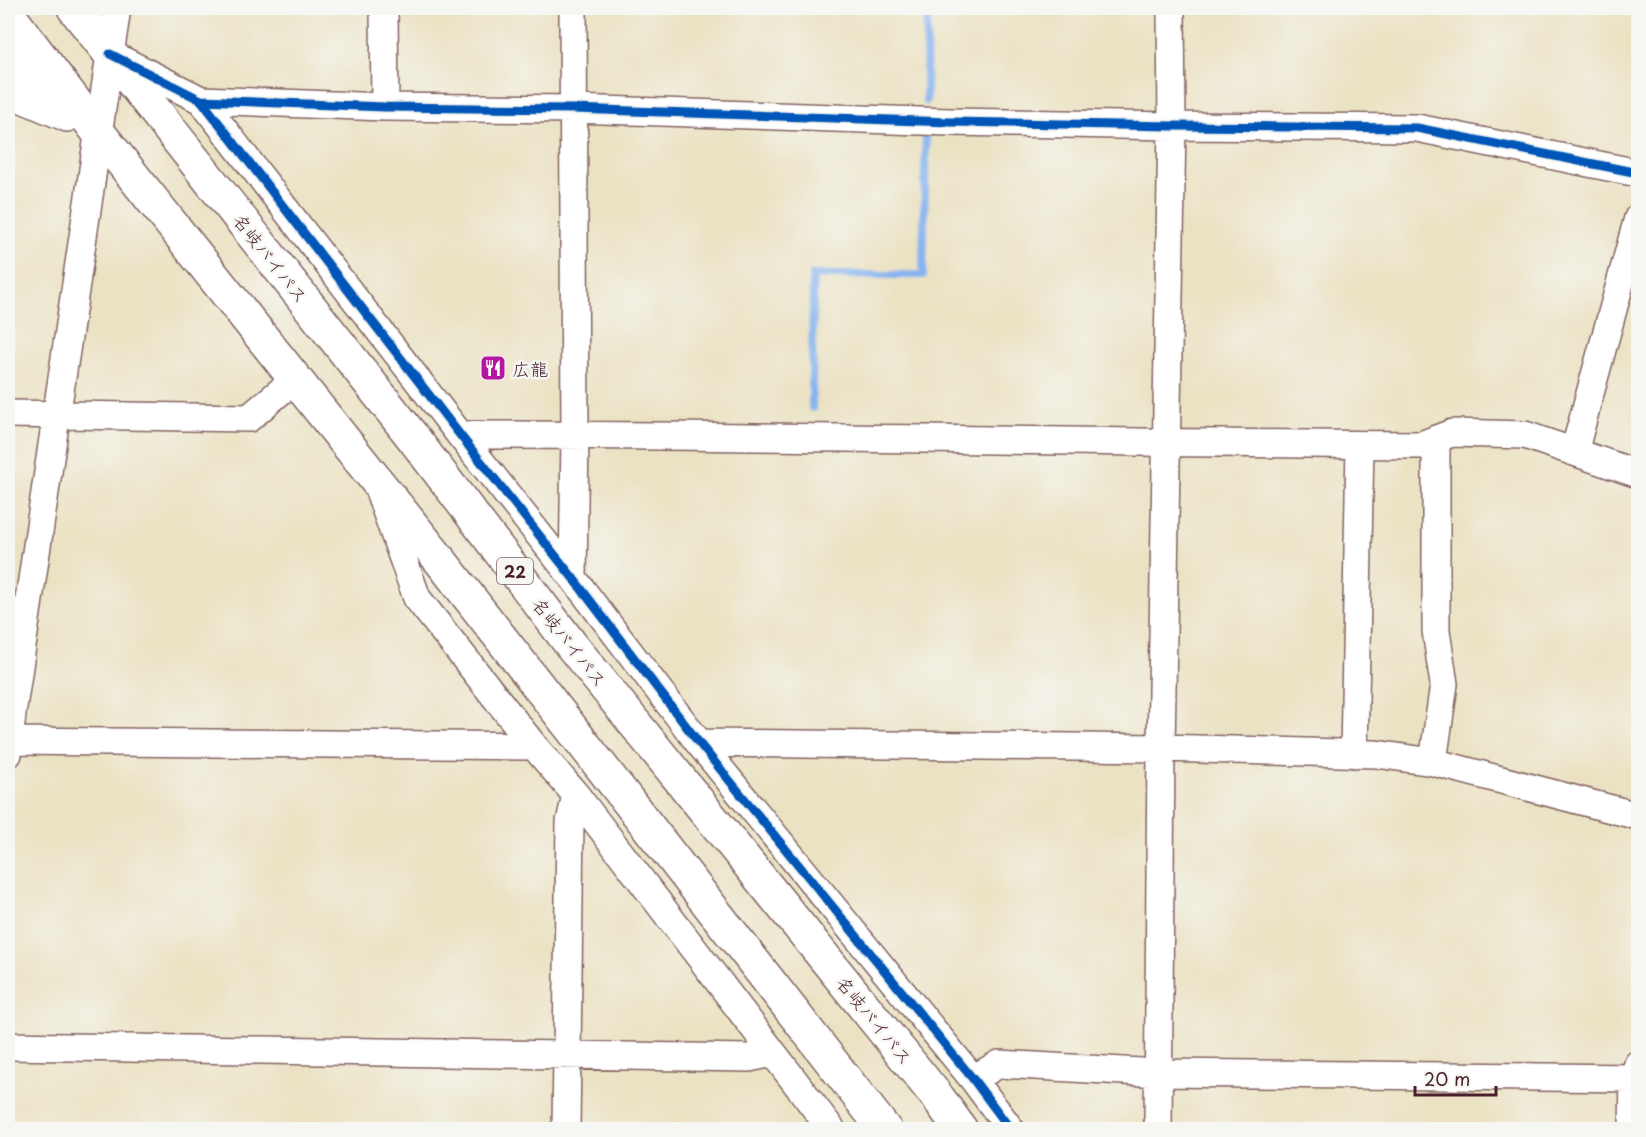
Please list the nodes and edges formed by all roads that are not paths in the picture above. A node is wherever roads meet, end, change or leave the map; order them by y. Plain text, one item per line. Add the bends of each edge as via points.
1 (74, 8) edge
2 (117, 8) edge
3 (384, 8) edge
4 (573, 8) edge
5 (1171, 8) edge
6 (8, 14) edge
7 (110, 54) junction
8 (8, 59) edge
9 (8, 93) edge
10 (201, 100) junction
11 (385, 106) junction
12 (573, 109) junction
13 (1172, 126) junction
14 (98, 132) junction
15 (1638, 173) edge
16 (1638, 218) edge
17 (295, 379) junction
18 (8, 414) edge
19 (55, 416) junction
20 (460, 435) junction
21 (575, 435) junction
22 (1436, 440) junction
23 (1167, 444) junction
24 (1360, 445) junction
25 (1574, 452) junction
26 (1638, 474) edge
27 (374, 478) junction
28 (573, 579) junction
29 (9, 731) edge
30 (699, 743) junction
31 (534, 746) junction
32 (1161, 748) junction
33 (1354, 754) junction
34 (1433, 762) junction
35 (576, 795) junction
36 (1638, 816) edge
37 (8, 1046) edge
38 (773, 1053) junction
39 (567, 1055) junction
40 (1159, 1073) junction
41 (1637, 1073) edge
42 (973, 1079) junction
43 (566, 1130) edge
44 (832, 1130) edge
45 (885, 1130) edge
46 (961, 1130) edge
47 (1011, 1130) edge
48 (1158, 1130) edge
49 (1633, 1130) edge

1 - 7 highway, 名岐バイパス / 22
2 - 7 street
3 - 11 street
4 - 12 street
5 - 13 street
6 - 14 highway
7 - 10 street
7 - 14 street
7 - 46 highway, 名岐バイパス / 22 via 572,646
8 - 14 street
9 - 14 street
10 - 11 street
10 - 20 street
11 - 12 street
12 - 13 street
12 - 21 street
13 - 15 street via 1417,128
13 - 23 street
14 - 17 highway
14 - 19 street
16 - 25 street
17 - 19 street via 249,418
17 - 27 highway
18 - 19 street
19 - 29 street
20 - 21 street
20 - 28 street
21 - 23 street
21 - 28 street
22 - 24 street via 1421,445
22 - 25 street via 1452,433 1525,435
22 - 34 street via 1437,631 1444,684
23 - 24 street
23 - 32 street
24 - 33 street
25 - 26 street
27 - 31 street via 417,597
27 - 45 highway
28 - 30 street
29 - 31 street
30 - 32 street
30 - 42 street
31 - 35 street
32 - 33 street
32 - 40 street
33 - 34 street
34 - 36 street
35 - 38 street
35 - 39 street via 570,822
37 - 39 street
38 - 39 street via 749,1058
38 - 44 street
39 - 43 street
40 - 41 street
40 - 42 street via 999,1064
40 - 48 street
41 - 49 street
42 - 47 street

